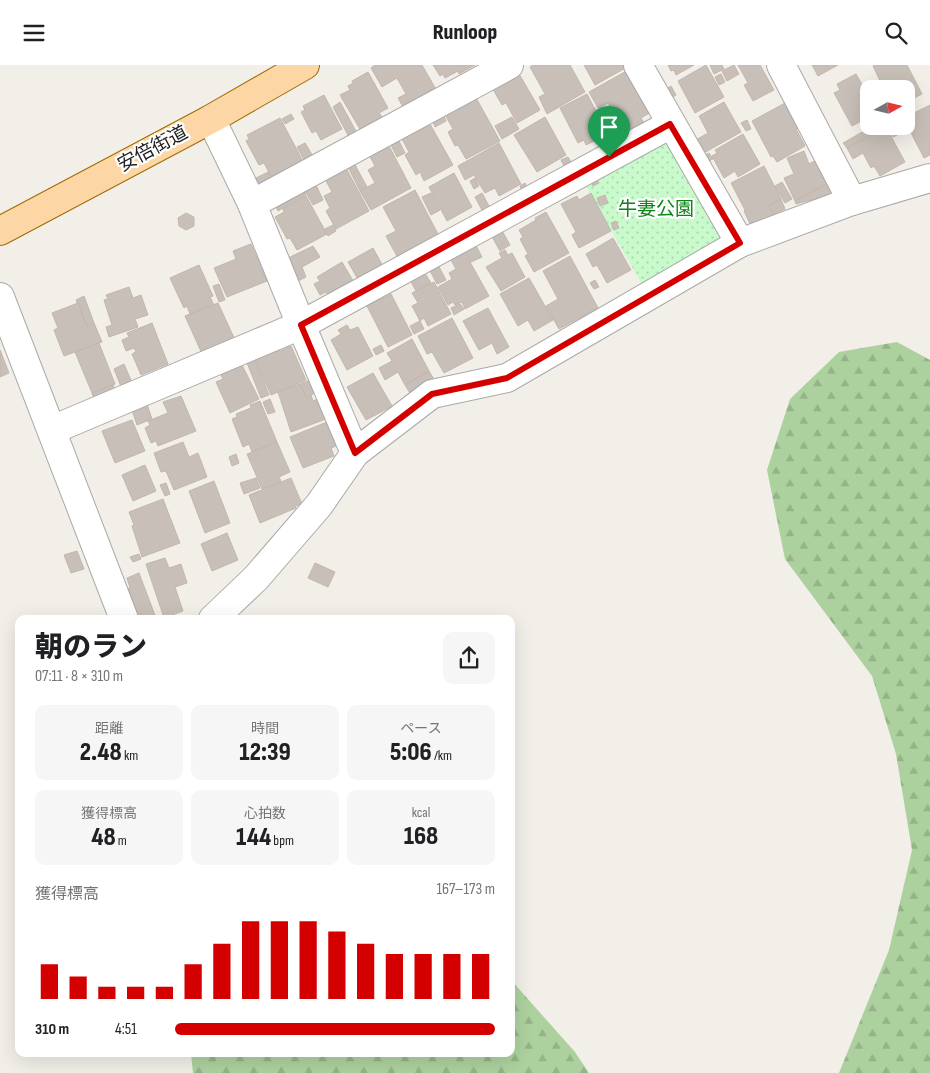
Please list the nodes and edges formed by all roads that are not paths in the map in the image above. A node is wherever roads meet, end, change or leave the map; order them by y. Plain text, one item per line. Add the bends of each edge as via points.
1 (305, 65) edge
2 (509, 65) edge
3 (638, 65) edge
4 (781, 65) edge
5 (211, 119) junction
6 (670, 124) junction
7 (930, 178) edge
8 (852, 201) junction
9 (252, 204) junction
10 (0, 231) edge
11 (740, 243) junction
12 (0, 297) edge
13 (301, 325) junction
14 (52, 430) junction
15 (355, 453) junction
16 (122, 615) edge
17 (218, 615) edge

1 - 5 main road, 安倍街道
2 - 9 street
3 - 6 street
4 - 8 street
5 - 9 street
5 - 10 main road, 安倍街道
6 - 11 street
6 - 13 street
7 - 8 street
8 - 11 street
9 - 13 street
11 - 15 street via 507,378 432,394
12 - 14 street
13 - 14 street
13 - 15 street
14 - 16 street
15 - 17 street via 319,505 256,578

